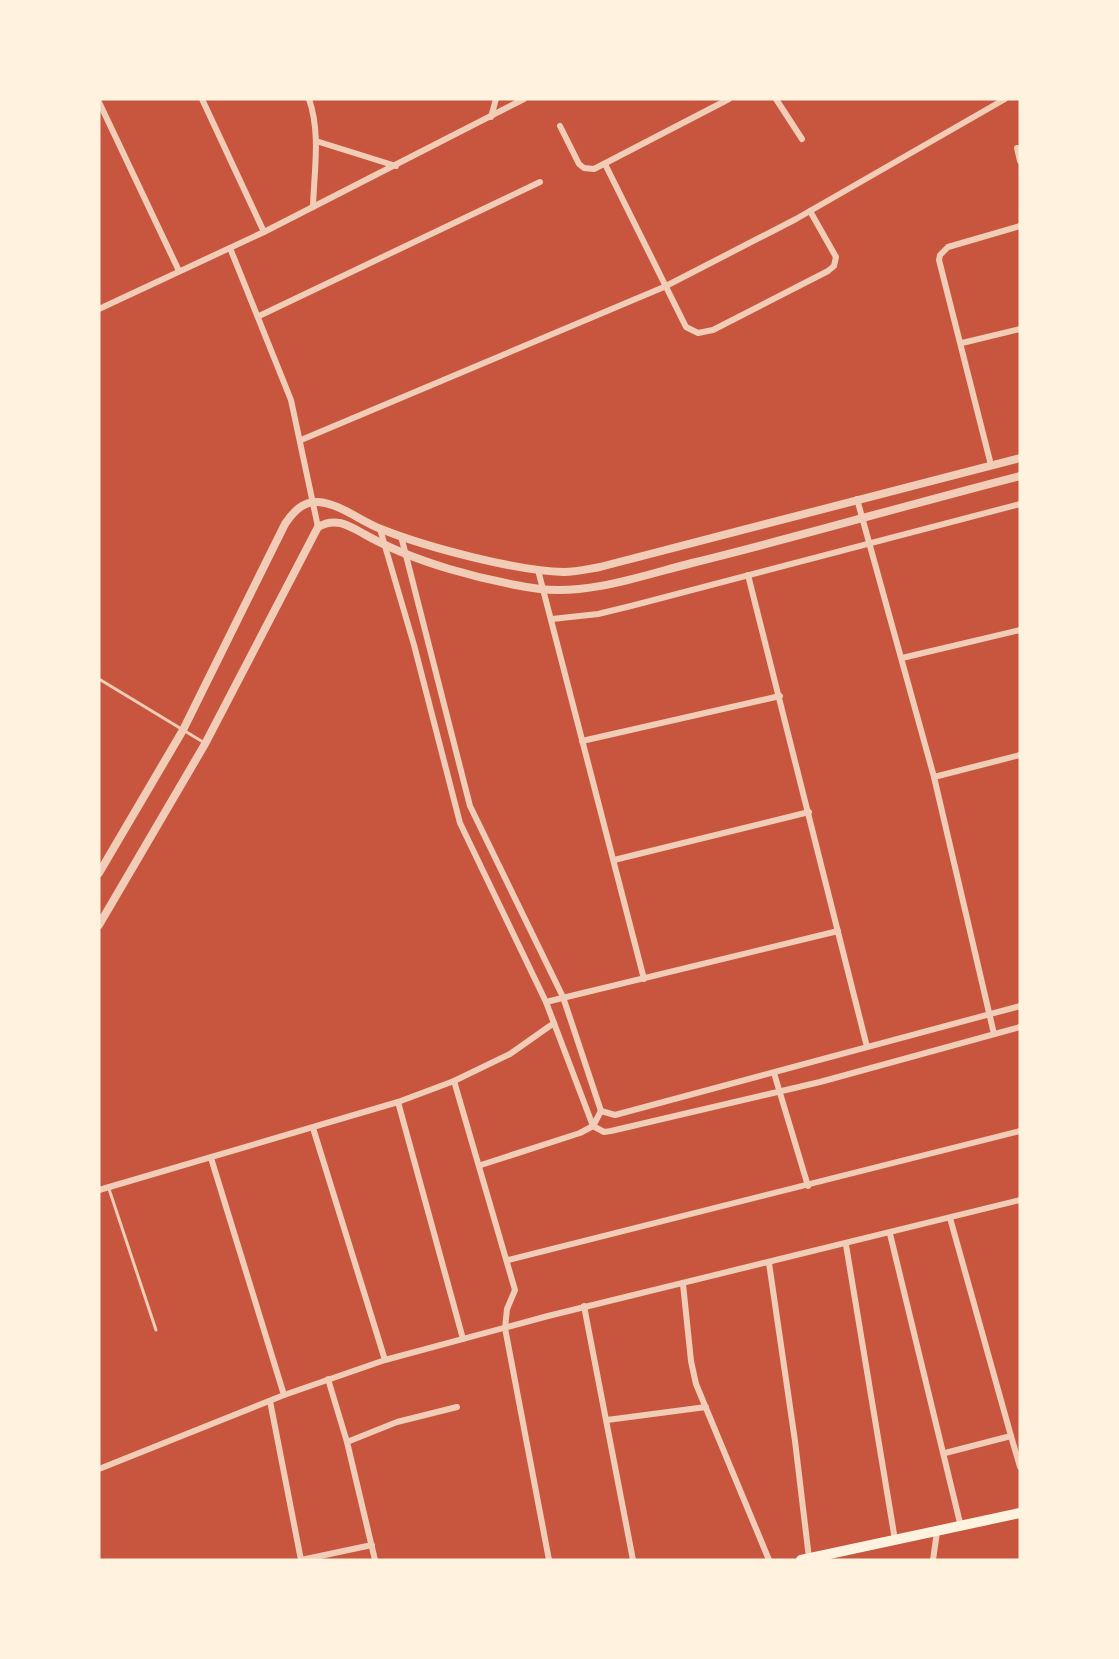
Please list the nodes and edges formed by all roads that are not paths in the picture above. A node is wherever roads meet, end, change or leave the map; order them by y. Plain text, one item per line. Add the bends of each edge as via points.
1 (202, 99) edge
2 (309, 99) edge
3 (496, 99) edge
4 (524, 99) edge
5 (710, 99) edge
6 (729, 99) edge
7 (776, 99) edge
8 (1005, 99) edge
9 (99, 102) edge
10 (714, 107) junction
11 (491, 117) junction
12 (560, 126) dead end
13 (802, 139) dead end
14 (316, 141) junction
15 (1017, 148) dead end
16 (1020, 161) edge
17 (605, 164) junction
18 (396, 166) junction
19 (540, 182) dead end
20 (313, 207) junction
21 (810, 211) junction
22 (1020, 226) edge
23 (264, 232) junction
24 (230, 248) junction
25 (179, 271) junction
26 (664, 287) junction
27 (99, 309) edge
28 (258, 316) junction
29 (1020, 329) edge
30 (962, 343) junction
31 (301, 440) junction
32 (1020, 458) edge
33 (991, 465) junction
34 (1020, 476) edge
35 (857, 498) junction
36 (313, 502) junction
37 (1020, 504) edge
38 (864, 519) junction
39 (318, 527) junction
40 (380, 529) junction
41 (401, 536) junction
42 (871, 541) junction
43 (386, 547) junction
44 (406, 554) junction
45 (538, 570) junction
46 (748, 575) junction
47 (542, 589) junction
48 (552, 619) junction
49 (1020, 630) edge
50 (902, 658) junction
51 (99, 680) edge
52 (780, 696) junction
53 (183, 730) junction
54 (582, 741) junction
55 (205, 744) junction
56 (1020, 755) edge
57 (934, 777) junction
58 (809, 812) junction
59 (614, 860) junction
60 (99, 873) edge
61 (99, 925) edge
62 (838, 931) junction
63 (644, 979) junction
64 (563, 997) junction
65 (546, 1002) junction
66 (1020, 1006) edge
67 (989, 1015) junction
68 (554, 1023) junction
69 (1020, 1027) edge
70 (994, 1034) junction
71 (867, 1047) junction
72 (774, 1073) junction
73 (454, 1081) junction
74 (780, 1092) junction
75 (398, 1102) junction
76 (601, 1111) junction
77 (592, 1126) junction
78 (313, 1128) junction
79 (1020, 1131) edge
80 (211, 1158) junction
81 (481, 1166) junction
82 (808, 1186) junction
83 (109, 1187) junction
84 (99, 1190) edge
85 (1020, 1200) edge
86 (950, 1218) junction
87 (890, 1234) junction
88 (846, 1245) junction
89 (508, 1260) junction
90 (769, 1263) junction
91 (683, 1284) junction
92 (584, 1306) junction
93 (505, 1328) junction
94 (156, 1330) dead end
95 (464, 1339) junction
96 (385, 1360) junction
97 (328, 1379) junction
98 (284, 1395) junction
99 (270, 1401) junction
100 (457, 1407) dead end
101 (706, 1407) junction
102 (607, 1420) junction
103 (1011, 1436) junction
104 (346, 1442) junction
105 (945, 1453) junction
106 (1020, 1467) edge
107 (99, 1469) edge
108 (1020, 1513) edge
109 (961, 1527) junction
110 (938, 1532) junction
111 (895, 1541) junction
112 (372, 1545) junction
113 (805, 1559) edge
114 (375, 1560) edge
115 (549, 1560) edge
116 (633, 1560) edge
117 (769, 1560) edge
118 (933, 1560) edge

1 - 23 street
2 - 14 street
3 - 11 street
4 - 11 street
5 - 10 street
6 - 10 street
7 - 13 street
8 - 21 street
9 - 25 street
10 - 17 street
11 - 18 street
12 - 17 street via 584,168
14 - 18 street
14 - 20 street
15 - 16 street
17 - 26 street
18 - 20 street
19 - 28 street
20 - 23 street
21 - 26 street
21 - 26 street via 836,257 828,272 713,330 698,333 686,327
22 - 30 street via 948,247 940,255
23 - 24 street
24 - 25 street
24 - 28 street
25 - 27 street
26 - 31 street
28 - 31 street via 291,400
29 - 30 street
30 - 33 street
31 - 36 street
32 - 33 street
33 - 35 street
34 - 38 street
35 - 38 street
35 - 45 street via 600,567 564,572
36 - 39 street
36 - 40 street via 327,504
36 - 53 street via 294,511 285,524
37 - 42 street
38 - 42 street
38 - 47 street via 631,579
39 - 43 street via 327,522 346,524
39 - 55 street
40 - 41 street
40 - 43 street
41 - 44 street
41 - 45 street
42 - 46 street
42 - 50 street
43 - 44 street
43 - 65 street via 459,823
44 - 47 street
44 - 64 street via 470,806
45 - 47 street
46 - 48 street via 598,614
46 - 52 street
47 - 48 street
48 - 54 street
49 - 50 street
50 - 57 street
51 - 53 lane
52 - 54 street
52 - 58 street
53 - 55 lane
53 - 60 street
54 - 59 street
55 - 61 street
56 - 57 street
57 - 67 street
58 - 59 street
58 - 62 street
59 - 63 street
62 - 63 street
62 - 71 street
63 - 64 street
64 - 65 street
64 - 76 street
65 - 68 street
66 - 67 street
67 - 70 street
67 - 71 street
68 - 73 street via 510,1054
68 - 77 street
69 - 70 street
70 - 74 street
71 - 72 street
72 - 74 street
72 - 76 street via 615,1115
73 - 75 street
73 - 81 street
74 - 77 street via 610,1131
74 - 82 street
75 - 78 street
75 - 95 street
76 - 77 street
77 - 81 street
78 - 80 street
78 - 96 street
79 - 82 street
80 - 83 street
80 - 98 street
81 - 89 street
82 - 89 street
83 - 84 street
83 - 94 lane
85 - 86 street
86 - 87 street
86 - 103 street
87 - 88 street
87 - 105 street
88 - 90 street
88 - 111 street
89 - 93 street via 515,1290
90 - 91 street
90 - 113 street via 795,1442
91 - 92 street
91 - 101 street via 693,1371
92 - 93 street
92 - 102 street
93 - 95 street
93 - 115 street
95 - 96 street
96 - 97 street
97 - 98 street
97 - 104 street
98 - 99 street
99 - 107 street
99 - 112 street via 301,1560
100 - 104 street via 397,1422
101 - 102 street
101 - 117 street
102 - 116 street
103 - 105 street
103 - 106 street
104 - 112 street
105 - 109 street
108 - 109 highway
109 - 110 highway
110 - 111 highway
110 - 118 street
111 - 113 highway
112 - 114 street

